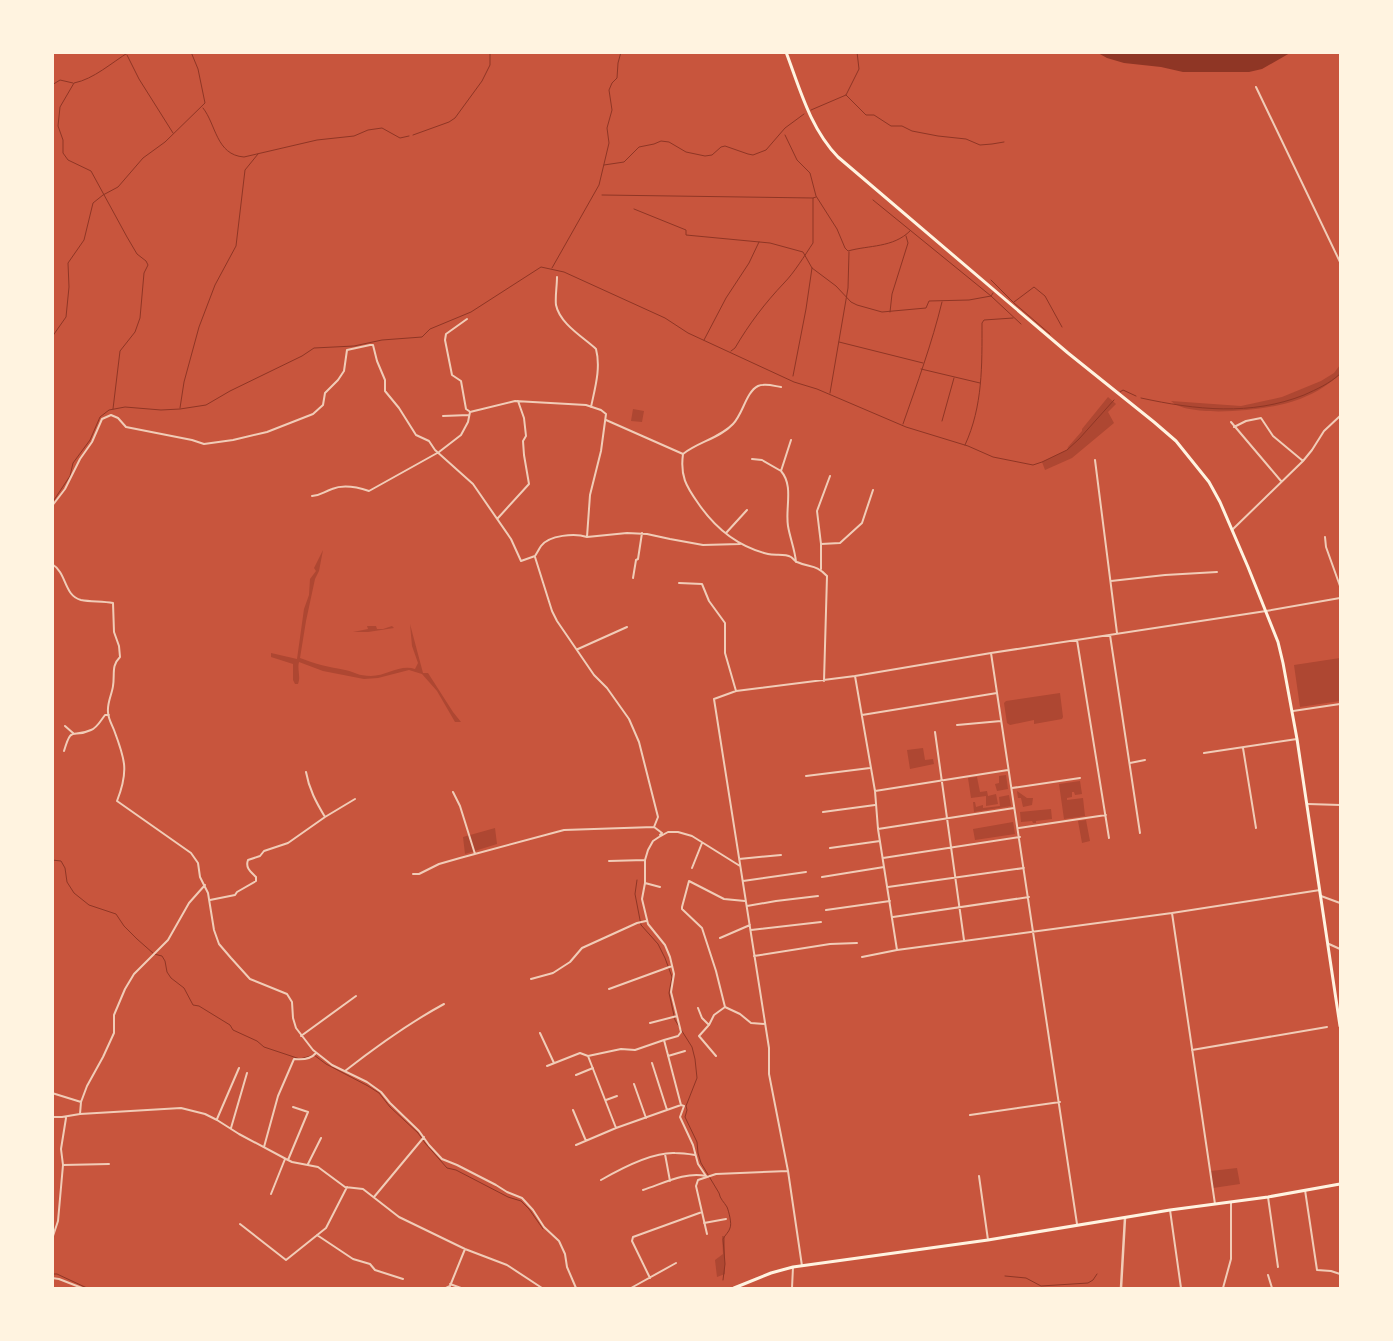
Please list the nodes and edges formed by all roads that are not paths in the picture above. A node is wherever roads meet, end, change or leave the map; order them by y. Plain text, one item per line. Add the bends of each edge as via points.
1 (786, 52) edge
2 (1256, 87) dead end
3 (1340, 262) edge
4 (558, 278) dead end
5 (467, 319) dead end
6 (781, 386) dead end
7 (518, 401) junction
8 (591, 407) junction
9 (470, 414) junction
10 (442, 416) dead end
11 (1340, 416) edge
12 (606, 420) junction
13 (1231, 422) dead end
14 (1234, 427) junction
15 (790, 440) dead end
16 (439, 452) junction
17 (683, 454) junction
18 (752, 459) dead end
19 (1095, 460) dead end
20 (1303, 461) junction
21 (781, 471) junction
22 (830, 476) dead end
23 (1282, 482) junction
24 (873, 490) dead end
25 (312, 496) dead end
26 (52, 506) edge
27 (747, 510) dead end
28 (498, 518) junction
29 (1232, 530) junction
30 (642, 533) junction
31 (726, 533) junction
32 (587, 537) junction
33 (1325, 537) dead end
34 (740, 544) junction
35 (821, 544) junction
36 (535, 556) junction
37 (796, 562) junction
38 (52, 564) edge
39 (821, 569) junction
40 (1217, 572) dead end
41 (633, 578) dead end
42 (1111, 581) junction
43 (678, 583) dead end
44 (1340, 586) edge
45 (1340, 598) edge
46 (1266, 611) junction
47 (627, 627) dead end
48 (1117, 633) junction
49 (1110, 634) junction
50 (1077, 639) junction
51 (578, 649) junction
52 (991, 653) junction
53 (855, 676) junction
54 (824, 680) junction
55 (736, 691) junction
56 (998, 693) junction
57 (1340, 704) edge
58 (1292, 711) junction
59 (109, 715) junction
60 (862, 715) junction
61 (1001, 721) junction
62 (957, 725) dead end
63 (65, 726) dead end
64 (935, 732) dead end
65 (73, 733) junction
66 (1297, 739) junction
67 (1243, 748) junction
68 (64, 751) dead end
69 (1204, 753) dead end
70 (1145, 760) dead end
71 (1130, 763) junction
72 (870, 768) junction
73 (1009, 770) junction
74 (306, 772) dead end
75 (806, 776) dead end
76 (1080, 778) dead end
77 (942, 780) junction
78 (1012, 788) junction
79 (875, 791) junction
80 (453, 792) dead end
81 (355, 799) dead end
82 (1306, 804) junction
83 (875, 805) junction
84 (1340, 805) edge
85 (1015, 808) junction
86 (823, 812) dead end
87 (1106, 816) junction
88 (325, 817) junction
89 (947, 819) junction
90 (654, 827) junction
91 (1018, 828) junction
92 (1256, 828) dead end
93 (878, 830) junction
94 (1140, 833) dead end
95 (659, 837) junction
96 (1020, 837) junction
97 (1109, 838) dead end
98 (880, 840) junction
99 (702, 843) junction
100 (830, 848) dead end
101 (951, 848) junction
102 (475, 854) junction
103 (781, 855) dead end
104 (883, 858) junction
105 (739, 859) junction
106 (646, 860) junction
107 (609, 861) dead end
108 (740, 866) junction
109 (884, 867) junction
110 (692, 868) dead end
111 (1024, 868) junction
112 (806, 872) dead end
113 (414, 874) dead end
114 (822, 877) dead end
115 (955, 878) junction
116 (743, 881) junction
117 (645, 883) junction
118 (205, 886) junction
119 (660, 887) dead end
120 (887, 887) junction
121 (1320, 890) junction
122 (818, 896) dead end
123 (1321, 896) junction
124 (1029, 897) junction
125 (209, 900) junction
126 (745, 901) junction
127 (890, 901) junction
128 (1340, 903) edge
129 (747, 906) junction
130 (960, 907) junction
131 (826, 910) dead end
132 (1172, 913) junction
133 (892, 917) junction
134 (646, 921) junction
135 (821, 922) dead end
136 (750, 925) junction
137 (751, 930) junction
138 (1034, 932) junction
139 (720, 938) dead end
140 (964, 940) junction
141 (857, 943) dead end
142 (1328, 944) junction
143 (1340, 949) edge
144 (897, 950) junction
145 (754, 956) junction
146 (862, 957) dead end
147 (672, 966) junction
148 (531, 979) dead end
149 (609, 989) dead end
150 (356, 996) dead end
151 (444, 1004) dead end
152 (698, 1008) dead end
153 (725, 1008) junction
154 (677, 1016) junction
155 (650, 1023) dead end
156 (765, 1024) junction
157 (708, 1025) junction
158 (1340, 1026) edge
159 (1327, 1027) dead end
160 (540, 1034) dead end
161 (301, 1036) junction
162 (664, 1040) junction
163 (1192, 1050) junction
164 (685, 1051) dead end
165 (316, 1053) junction
166 (588, 1056) junction
167 (668, 1056) junction
168 (716, 1056) dead end
169 (554, 1063) junction
170 (652, 1063) dead end
171 (547, 1066) dead end
172 (239, 1068) dead end
173 (593, 1068) junction
174 (345, 1071) junction
175 (247, 1074) dead end
176 (576, 1075) dead end
177 (634, 1084) dead end
178 (52, 1093) edge
179 (617, 1096) dead end
180 (606, 1100) junction
181 (81, 1102) junction
182 (1060, 1102) junction
183 (681, 1105) junction
184 (293, 1107) dead end
185 (573, 1110) dead end
186 (667, 1110) junction
187 (80, 1114) junction
188 (970, 1115) dead end
189 (52, 1117) edge
190 (66, 1117) junction
191 (646, 1118) junction
192 (217, 1120) junction
193 (231, 1128) junction
194 (616, 1128) junction
195 (424, 1137) junction
196 (321, 1138) dead end
197 (586, 1141) junction
198 (576, 1145) dead end
199 (264, 1147) junction
200 (666, 1154) junction
201 (695, 1155) junction
202 (287, 1159) junction
203 (109, 1164) dead end
204 (308, 1164) junction
205 (63, 1165) junction
206 (788, 1171) junction
207 (706, 1176) junction
208 (980, 1176) dead end
209 (601, 1180) dead end
210 (670, 1181) junction
211 (1340, 1184) edge
212 (347, 1187) junction
213 (643, 1190) dead end
214 (1305, 1190) junction
215 (271, 1194) dead end
216 (374, 1197) junction
217 (1268, 1197) junction
218 (1231, 1202) junction
219 (1215, 1204) junction
220 (1170, 1210) junction
221 (702, 1212) junction
222 (1125, 1218) junction
223 (726, 1219) dead end
224 (704, 1223) junction
225 (240, 1224) dead end
226 (1078, 1227) junction
227 (707, 1234) dead end
228 (317, 1235) junction
229 (52, 1239) edge
230 (988, 1240) junction
231 (464, 1249) junction
232 (676, 1263) dead end
233 (802, 1266) junction
234 (793, 1267) junction
235 (1278, 1267) dead end
236 (1340, 1274) edge
237 (1268, 1275) dead end
238 (52, 1278) edge
239 (403, 1278) dead end
240 (650, 1278) junction
241 (450, 1284) junction
242 (82, 1288) edge
243 (446, 1288) edge
244 (461, 1288) edge
245 (542, 1288) edge
246 (576, 1288) edge
247 (631, 1288) edge
248 (734, 1288) edge
249 (792, 1288) edge
250 (1121, 1288) edge
251 (1181, 1288) edge
252 (1223, 1288) edge
253 (1272, 1288) edge

1 - 29 main road via 809,114 826,145 1068,353 1176,441 1209,482
2 - 3 street
4 - 8 street via 558,313 596,349 598,356
5 - 9 street via 446,334 445,340 452,375 461,381 466,409
6 - 17 street via 757,386 732,426
7 - 8 street
7 - 9 street
7 - 28 street via 524,418 524,455 530,484
8 - 12 street via 606,414
9 - 10 street
9 - 16 street via 461,435
11 - 20 street via 1324,431
12 - 17 street
12 - 32 street via 590,495
13 - 14 street
14 - 20 street via 1261,418 1273,436
14 - 23 street
15 - 21 street
16 - 25 street via 369,491 354,486
16 - 26 street via 416,435 385,392 385,380 373,345 355,347 347,350 344,371 325,392 323,405 313,414 268,432 204,444 126,427 111,415 102,419 65,489
16 - 28 street via 473,484
17 - 31 street via 682,472 686,485 704,512
18 - 21 street via 762,460
19 - 42 street
20 - 23 street
21 - 37 street via 787,480 788,525
22 - 35 street via 817,511
23 - 29 street
24 - 35 street via 862,523 840,543
27 - 31 street
28 - 36 street via 521,562
29 - 46 main road
30 - 32 street
30 - 34 street via 703,545
30 - 41 street
31 - 34 street
32 - 36 street via 564,535 546,541
33 - 44 street
34 - 37 street via 768,554 791,557
35 - 39 street
36 - 51 street via 552,611
37 - 39 street
38 - 59 street via 62,574 70,595 80,600 113,603 114,632 120,657 112,672 114,686
39 - 54 street via 827,576
40 - 42 street
42 - 48 street
43 - 55 street via 702,584 725,624 726,653
45 - 46 street
46 - 48 street
46 - 58 main road via 1278,642
47 - 51 street
48 - 49 street
49 - 50 street
49 - 71 street
50 - 52 street
50 - 87 street
51 - 90 street via 594,675 623,710 639,742 658,817
52 - 53 street
52 - 56 street
53 - 54 street
53 - 60 street
54 - 55 street
55 - 105 street via 714,699
56 - 60 street
56 - 61 street
57 - 58 street
58 - 66 main road
59 - 65 street via 93,730
59 - 118 street via 126,769 117,801 191,853 198,863
60 - 72 street
61 - 62 street
61 - 73 street
63 - 65 street
64 - 77 street
65 - 68 street via 68,736
66 - 67 street
66 - 82 main road
67 - 69 street
67 - 92 street
70 - 71 street
71 - 94 street
72 - 75 street
72 - 79 street
73 - 77 street
73 - 78 street
74 - 88 street via 308,785
76 - 78 street
77 - 79 street
77 - 89 street
78 - 85 street
79 - 83 street
80 - 102 street
81 - 88 street
82 - 84 street
82 - 121 main road
83 - 86 street
83 - 93 street
85 - 89 street
85 - 91 street
87 - 91 street
87 - 97 street
88 - 125 street via 288,843 248,860 248,870 256,881 236,895
89 - 93 street
89 - 101 street
90 - 95 street via 662,833
90 - 102 street via 564,830
91 - 96 street
93 - 98 street
95 - 99 street via 668,832 678,832
95 - 106 street via 653,841
96 - 101 street
96 - 111 street
98 - 100 street
98 - 104 street
99 - 108 street
99 - 110 street
101 - 104 street
101 - 115 street
102 - 113 street
103 - 105 street
104 - 109 street
105 - 108 street
106 - 107 street
106 - 117 street
108 - 116 street
109 - 114 street
109 - 120 street
111 - 115 street
111 - 124 street
112 - 116 street
115 - 120 street
115 - 130 street
116 - 126 street
117 - 119 street
117 - 134 street via 642,899
118 - 125 street
118 - 181 street via 189,903 168,940 134,974 125,989 114,1015 114,1032
120 - 127 street
121 - 123 main road
121 - 132 street
122 - 129 street
123 - 128 street
123 - 142 main road
124 - 130 street
124 - 138 street
125 - 161 street via 219,944 250,979 287,994
126 - 129 street
126 - 153 street via 724,899 689,881 682,907 702,928
127 - 131 street
127 - 133 street
129 - 136 street
130 - 133 street
130 - 140 street
132 - 138 street
132 - 163 street
133 - 144 street
134 - 147 street via 665,945
134 - 148 street via 582,948 553,973
135 - 137 street
136 - 137 street
136 - 139 street
137 - 145 street
138 - 140 street
138 - 182 street
140 - 144 street
141 - 145 street
142 - 143 street
142 - 158 main road
144 - 146 street
145 - 156 street
147 - 149 street
147 - 154 street via 671,992
150 - 161 street
151 - 174 street via 410,1023
152 - 157 street
153 - 156 street via 751,1023
153 - 157 street via 714,1015
154 - 155 street
154 - 162 street via 681,1034
156 - 206 street via 769,1074
157 - 168 street via 699,1036
159 - 163 street
160 - 169 street
161 - 165 street
162 - 166 street via 635,1050 621,1049
162 - 167 street
163 - 219 street
164 - 167 street
165 - 174 street via 332,1066
165 - 199 street via 303,1060 294,1059 278,1096
166 - 169 street via 580,1053
166 - 173 street
167 - 183 street
169 - 171 street
170 - 186 street
172 - 192 street
173 - 176 street
173 - 180 street
174 - 195 street via 381,1092
175 - 193 street
177 - 191 street
178 - 181 street
179 - 180 street
180 - 194 street
181 - 187 street
182 - 188 street
182 - 226 street
183 - 186 street
183 - 201 street via 684,1106 680,1117
184 - 202 street via 308,1112
185 - 197 street
186 - 191 street
187 - 190 street
187 - 192 street via 181,1108
189 - 190 street
190 - 205 street via 61,1149
191 - 194 street
192 - 193 street
193 - 199 street
194 - 197 street
195 - 216 street
195 - 246 street via 442,1159 522,1198 559,1241
196 - 204 street
197 - 198 street
199 - 202 street
200 - 201 street
200 - 209 street
200 - 210 street
201 - 207 street
202 - 204 street
202 - 215 street
203 - 205 street
204 - 212 street via 318,1166
205 - 229 street via 58,1221
206 - 207 street
206 - 233 street
207 - 210 street via 690,1175
207 - 221 street via 698,1180 696,1186
208 - 230 street
210 - 213 street
211 - 214 main road
212 - 216 street via 363,1189
212 - 228 street via 326,1228
214 - 217 main road
214 - 236 street via 1317,1270
216 - 231 street via 399,1217
217 - 218 main road
217 - 235 street
218 - 219 main road
218 - 252 street via 1231,1259
219 - 220 main road
220 - 222 main road
220 - 251 street
221 - 224 street
221 - 240 street via 633,1237
222 - 226 main road
222 - 250 street
223 - 224 street
224 - 227 street
225 - 228 street via 286,1260
226 - 230 main road
228 - 239 street via 353,1259 370,1264 380,1272
230 - 233 main road
231 - 241 street
231 - 245 street via 507,1265
232 - 240 street
233 - 234 main road
234 - 248 main road
234 - 249 street
237 - 253 street
238 - 242 street
240 - 247 street
241 - 243 street
241 - 244 street

